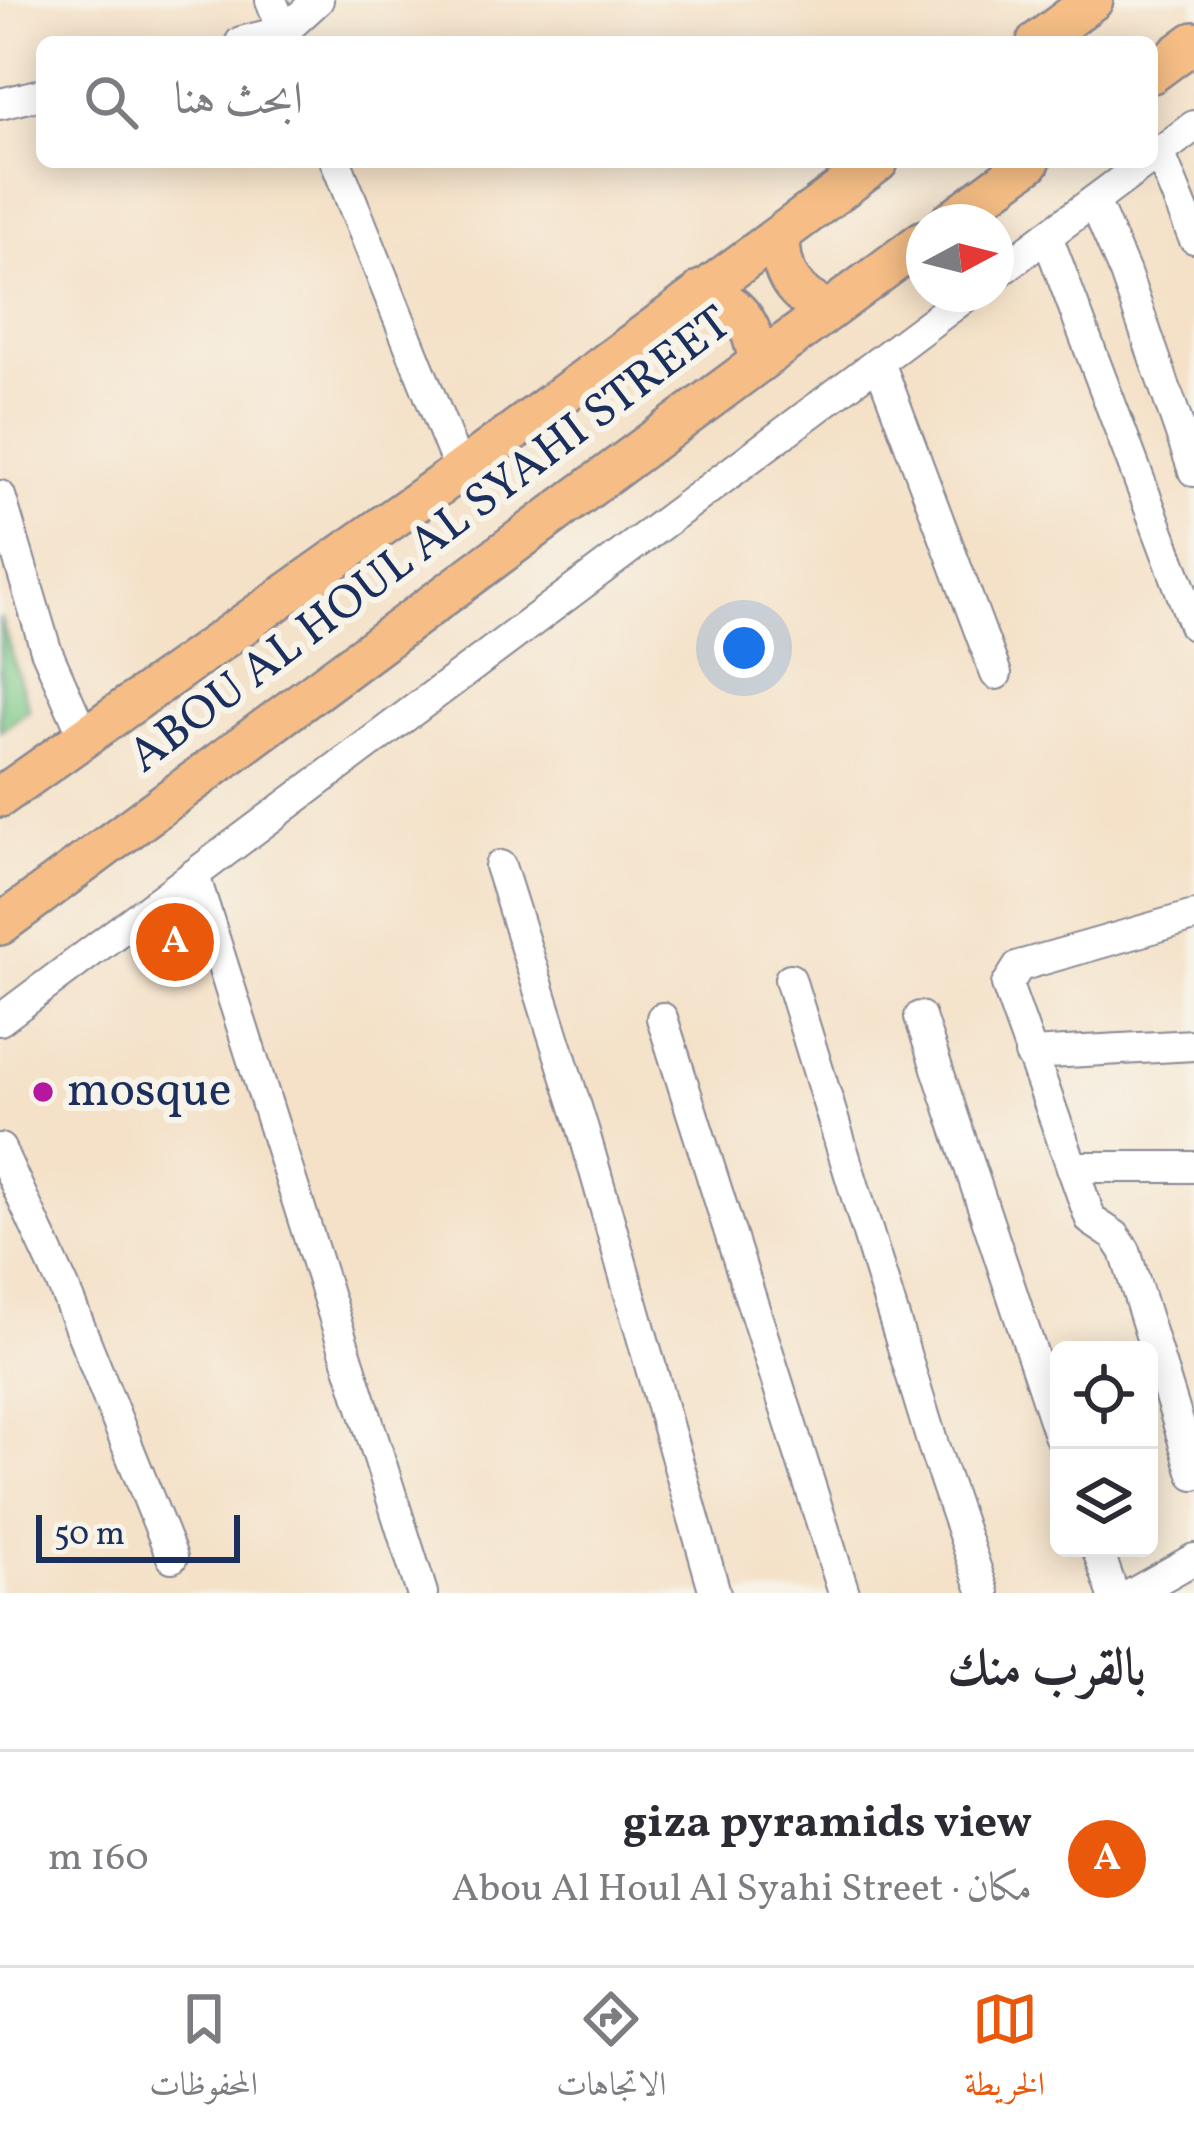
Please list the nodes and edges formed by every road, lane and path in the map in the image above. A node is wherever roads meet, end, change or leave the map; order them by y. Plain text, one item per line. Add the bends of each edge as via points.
1 (272, 0) edge
2 (319, 0) edge
3 (1093, 0) edge
4 (286, 36) edge
5 (287, 36) edge
6 (1045, 36) edge
7 (1194, 42) edge
8 (1158, 69) edge
9 (36, 95) edge
10 (0, 104) edge
11 (1194, 126) edge
12 (1158, 153) edge
13 (338, 168) edge
14 (870, 168) edge
15 (1022, 168) edge
16 (1138, 168) edge
17 (1158, 168) edge
18 (1094, 201) junction
19 (973, 204) edge
20 (780, 236) junction
21 (1048, 236) junction
22 (1194, 238) edge
23 (906, 253) edge
24 (1014, 261) edge
25 (703, 290) junction
26 (828, 310) junction
27 (945, 312) edge
28 (758, 361) junction
29 (879, 362) junction
30 (460, 471) junction
31 (1194, 471) edge
32 (0, 496) edge
33 (1194, 625) edge
34 (996, 674) dead end
35 (85, 739) junction
36 (0, 797) edge
37 (500, 866) dead end
38 (194, 875) junction
39 (1194, 916) edge
40 (0, 925) edge
41 (790, 979) dead end
42 (920, 1017) dead end
43 (662, 1018) dead end
44 (0, 1020) edge
45 (1194, 1045) edge
46 (1030, 1054) junction
47 (0, 1149) edge
48 (1194, 1167) edge
49 (1072, 1168) junction
50 (1050, 1408) edge
51 (1194, 1474) edge
52 (172, 1557) dead end
53 (1100, 1557) edge
54 (1194, 1559) edge
55 (422, 1593) edge
56 (715, 1593) edge
57 (844, 1593) edge
58 (984, 1593) edge
59 (1113, 1593) edge
60 (1134, 1593) edge

1 - 4 street
2 - 5 street
3 - 6 main road
7 - 8 main road
9 - 10 street
11 - 12 street
13 - 30 street
14 - 20 main road, ABOU AL HOUL AL SYAHI STREET
15 - 19 main road
16 - 18 street
17 - 22 street
18 - 21 street
18 - 31 street
20 - 25 main road, ABOU AL HOUL AL SYAHI STREET
20 - 26 main road via 789,283
21 - 24 street
21 - 33 street
23 - 26 main road, ABOU AL HOUL AL SYAHI STREET
25 - 28 main road via 743,315
25 - 30 main road, ABOU AL HOUL AL SYAHI STREET
26 - 28 main road, ABOU AL HOUL AL SYAHI STREET
27 - 29 street
28 - 40 main road, ABOU AL HOUL AL SYAHI STREET
29 - 34 street
29 - 38 street
30 - 35 main road, ABOU AL HOUL AL SYAHI STREET
32 - 35 street via 46,650
35 - 36 main road, ABOU AL HOUL AL SYAHI STREET
37 - 56 street
38 - 44 street
38 - 55 street
39 - 46 street via 1019,967 1007,985
41 - 58 street
42 - 50 street
43 - 57 street
45 - 46 street
46 - 49 street
47 - 52 street
48 - 49 street
49 - 51 street via 1091,1220 1125,1251
53 - 59 street
54 - 60 street

